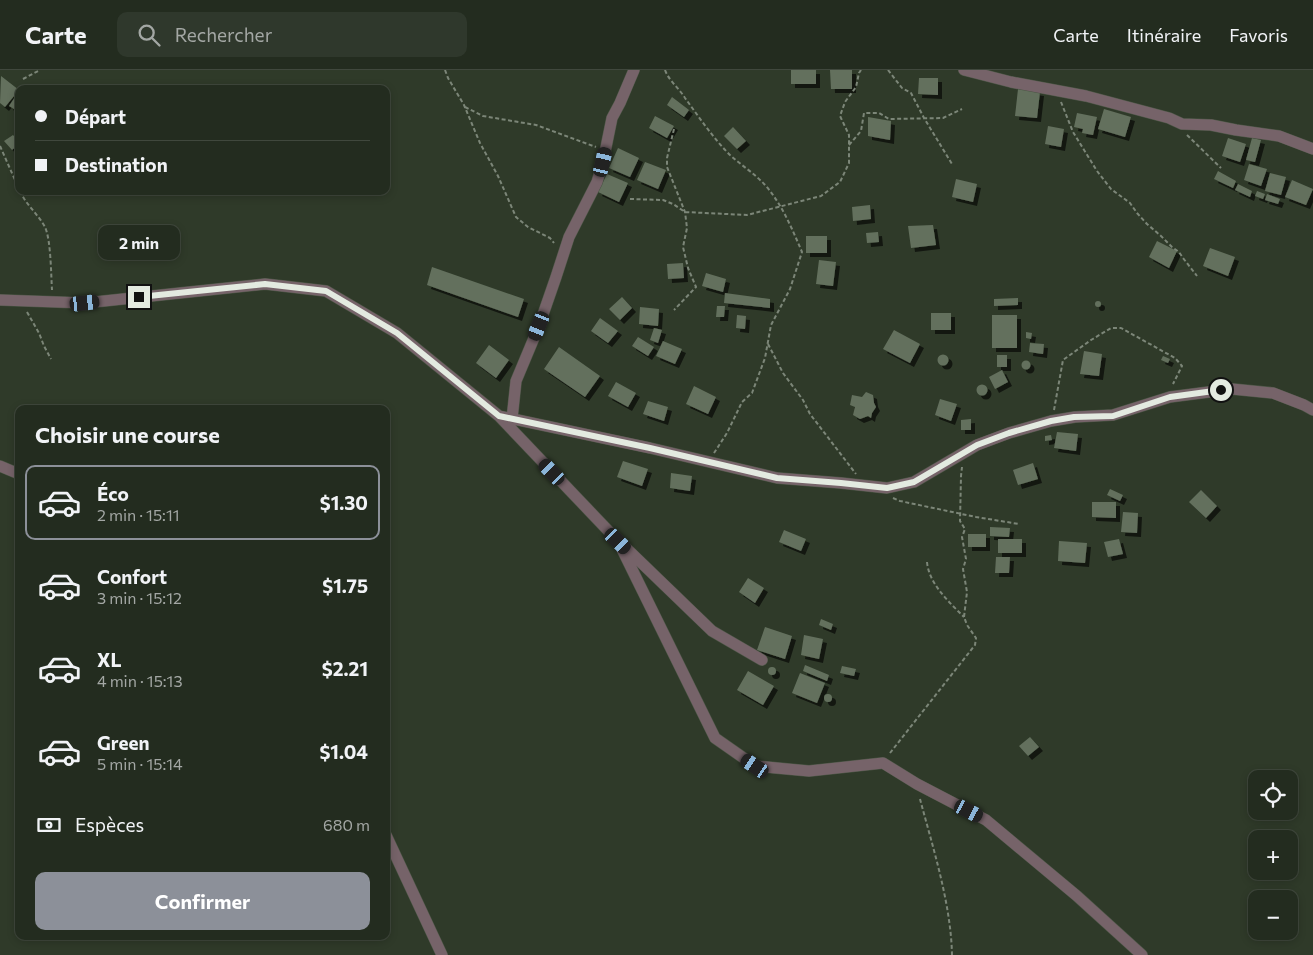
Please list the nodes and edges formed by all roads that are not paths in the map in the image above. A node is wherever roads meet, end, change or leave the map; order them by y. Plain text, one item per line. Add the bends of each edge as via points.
1 (634, 70) edge
2 (964, 70) edge
3 (1313, 148) edge
4 (0, 300) edge
5 (1313, 410) edge
6 (499, 416) junction
7 (512, 419) junction
8 (0, 466) edge
9 (15, 472) edge
10 (618, 541) junction
11 (762, 660) dead end
12 (390, 844) edge
13 (442, 955) edge
14 (1142, 955) edge

1 - 7 street via 612,118 596,182 569,237 539,326 516,381
2 - 3 street via 1086,96 1182,124 1211,125 1279,136
4 - 6 street via 85,303 265,284 326,291 397,333
5 - 7 street via 1272,393 1232,389 1167,398 1113,416 1074,417 1009,433 977,445 914,482 887,488 777,478
6 - 7 street
6 - 10 street
8 - 9 street
10 - 11 street via 712,631
10 - 14 street via 715,738 755,766 809,771 883,763 986,820
12 - 13 street

